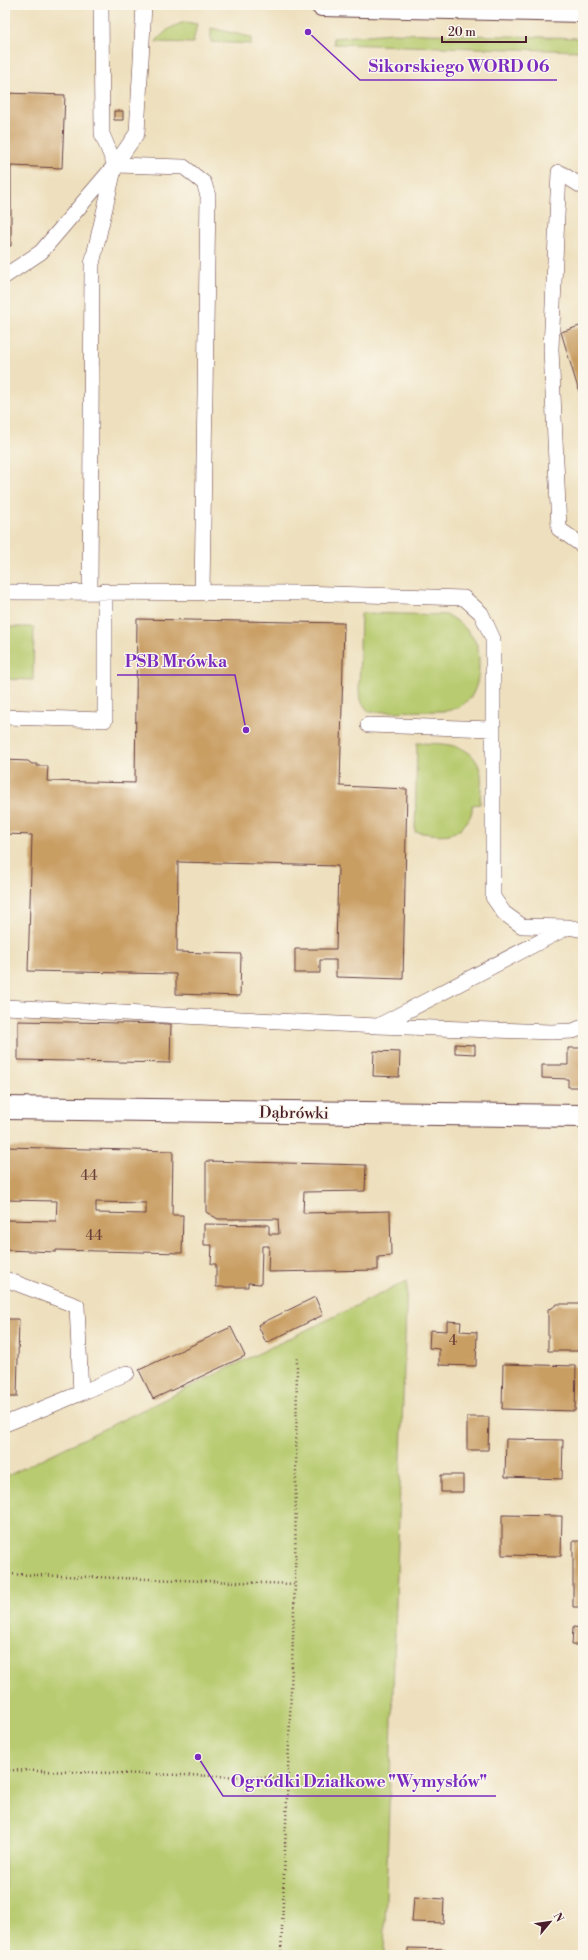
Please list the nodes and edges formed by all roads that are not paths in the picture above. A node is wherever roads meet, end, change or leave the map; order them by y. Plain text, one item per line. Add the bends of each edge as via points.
1 (101, 5) edge
2 (144, 5) edge
3 (322, 5) edge
4 (583, 11) edge
5 (115, 165) junction
6 (583, 187) edge
7 (5, 276) edge
8 (583, 546) edge
9 (90, 591) junction
10 (105, 591) junction
11 (5, 592) edge
12 (202, 592) junction
13 (5, 717) edge
14 (368, 725) dead end
15 (493, 730) junction
16 (568, 927) junction
17 (583, 930) edge
18 (5, 1006) edge
19 (377, 1026) junction
20 (583, 1027) edge
21 (5, 1108) edge
22 (583, 1116) edge
23 (5, 1279) edge
24 (127, 1373) dead end
25 (81, 1393) junction
26 (5, 1424) edge

1 - 5 lane via 102,134
2 - 5 lane via 137,133
3 - 4 street
5 - 7 lane via 41,252
5 - 9 lane via 92,264
5 - 12 lane via 184,167 204,183 208,196
6 - 8 lane via 559,172 551,349 559,529
9 - 10 lane
9 - 11 lane
10 - 12 lane
10 - 13 lane via 105,720
12 - 15 lane via 300,592 464,598 481,613 493,639
14 - 15 lane
15 - 16 lane via 492,897 504,913 522,926
16 - 17 lane
16 - 19 lane
18 - 19 lane
19 - 20 lane via 551,1032 573,1031
21 - 22 street, Dąbrówki
23 - 25 lane via 77,1306
24 - 25 lane
25 - 26 lane

